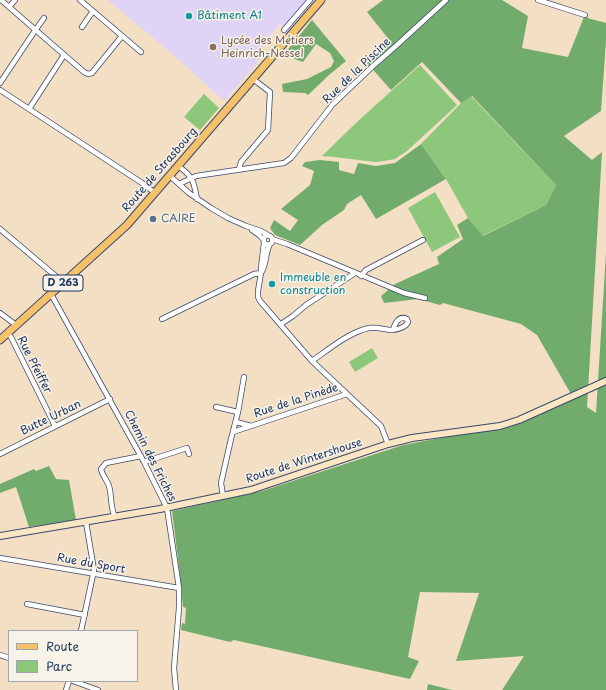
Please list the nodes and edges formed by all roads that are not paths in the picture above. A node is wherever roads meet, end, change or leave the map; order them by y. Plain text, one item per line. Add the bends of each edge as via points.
1 (1, 0) edge
2 (15, 0) edge
3 (80, 0) edge
4 (310, 0) edge
5 (321, 0) edge
6 (446, 0) edge
7 (538, 0) edge
8 (9, 7) junction
9 (93, 11) junction
10 (585, 15) dead end
11 (44, 18) dead end
12 (82, 27) dead end
13 (35, 30) junction
14 (284, 30) dead end
15 (122, 36) junction
16 (141, 52) dead end
17 (64, 55) junction
18 (253, 79) junction
19 (0, 83) edge
20 (0, 90) edge
21 (29, 110) junction
22 (178, 166) junction
23 (239, 169) junction
24 (170, 176) junction
25 (192, 178) junction
26 (180, 184) junction
27 (155, 193) junction
28 (197, 199) junction
29 (246, 226) junction
30 (0, 229) edge
31 (270, 240) junction
32 (423, 240) dead end
33 (264, 241) junction
34 (355, 273) junction
35 (261, 275) junction
36 (361, 276) junction
37 (64, 283) junction
38 (51, 294) junction
39 (425, 298) dead end
40 (0, 313) edge
41 (162, 319) dead end
42 (281, 324) junction
43 (16, 325) junction
44 (393, 330) dead end
45 (8, 333) junction
46 (0, 340) edge
47 (312, 360) junction
48 (244, 377) dead end
49 (606, 381) edge
50 (347, 394) junction
51 (110, 399) junction
52 (216, 407) dead end
53 (238, 412) junction
54 (236, 422) junction
55 (55, 426) junction
56 (251, 426) junction
57 (233, 432) junction
58 (388, 444) junction
59 (0, 454) edge
60 (189, 454) dead end
61 (141, 456) junction
62 (144, 462) junction
63 (223, 496) junction
64 (167, 508) junction
65 (115, 517) junction
66 (86, 522) junction
67 (0, 536) edge
68 (0, 558) edge
69 (93, 574) junction
70 (179, 588) junction
71 (27, 604) dead end
72 (85, 615) junction
73 (81, 630) edge
74 (76, 682) edge
75 (98, 690) edge
76 (176, 690) edge

1 - 8 street
2 - 8 street
3 - 9 street
4 - 14 street
5 - 18 main road, Route de Strasbourg / D 263
6 - 23 street, Rue de la Piscine via 333,104 291,158 284,162
7 - 10 street
8 - 13 street
9 - 12 street
9 - 15 street
11 - 13 street
13 - 17 street
13 - 19 street
15 - 16 street
15 - 17 street via 92,73 84,72
17 - 21 street
18 - 22 main road, Route de Strasbourg / D 263
18 - 23 street via 270,92 268,130 241,162
20 - 21 street
21 - 27 street
22 - 24 main road, Route de Strasbourg / D 263
22 - 25 street
23 - 25 street, Rue de la Piscine
24 - 26 street
24 - 27 main road, Route de Strasbourg / D 263
25 - 26 street, Rue de la Piscine
25 - 28 street
26 - 28 street
27 - 37 main road, Route de Strasbourg / D 263 via 127,225
28 - 29 street via 220,214
29 - 31 street via 259,230
29 - 33 street
30 - 37 street
31 - 33 street via 266,244
31 - 33 street via 265,236
31 - 34 street via 286,244
31 - 35 street
32 - 36 street via 366,270
33 - 35 street
34 - 36 street
34 - 42 street
35 - 41 street via 244,279
35 - 42 street via 258,294 260,301
36 - 39 street via 404,293
37 - 38 main road, Route de Strasbourg / D 263
38 - 43 main road, Route de Strasbourg / D 263
38 - 51 street, Chemin des Friches
40 - 43 street
42 - 47 street
43 - 45 main road, Route de Strasbourg / D 263
44 - 47 street via 363,330
45 - 46 main road, Route de Strasbourg / D 263
45 - 55 street, Rue Pfeiffer
47 - 50 street
48 - 53 street
49 - 58 street, Route de Wintershouse via 507,424
50 - 56 street, Rue de la Pinède
50 - 58 street via 381,426
51 - 55 street, Butte Urban
51 - 61 street, Chemin des Friches
52 - 53 street
53 - 54 street
54 - 56 street, Rue de la Pinède
54 - 57 street
55 - 59 street, Butte Urban
56 - 57 street, Rue de la Pinède
57 - 63 street via 221,483
58 - 63 street, Route de Wintershouse via 251,490
60 - 62 street via 187,448
61 - 62 street, Chemin des Friches
61 - 65 street via 106,463 101,469 109,486
62 - 64 street, Chemin des Friches
63 - 64 street, Route de Wintershouse
64 - 65 street, Route de Wintershouse
64 - 70 street, Chemin des Friches
65 - 66 street, Route de Wintershouse
66 - 67 street, Route de Wintershouse
66 - 69 street
68 - 69 street, Rue du Sport
69 - 70 street, Rue du Sport
69 - 72 street
70 - 76 street, Chemin des Friches via 174,668
71 - 72 street
72 - 73 street
74 - 75 street

